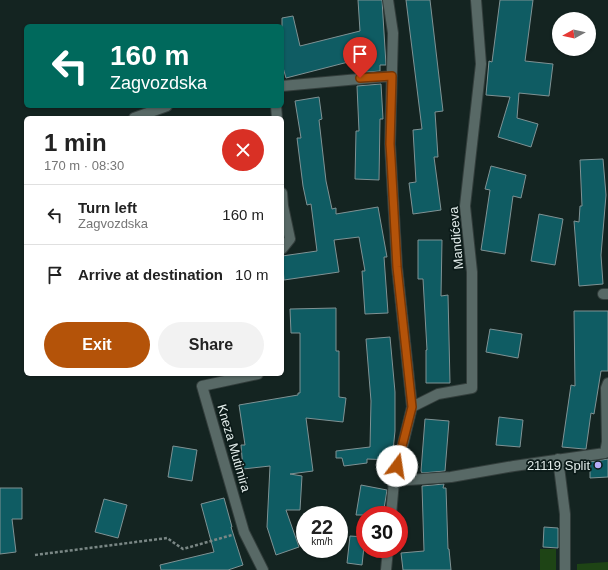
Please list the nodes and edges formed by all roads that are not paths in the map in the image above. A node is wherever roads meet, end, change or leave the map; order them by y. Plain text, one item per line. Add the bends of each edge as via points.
1 (388, 0) edge
2 (476, 0) edge
3 (392, 76) junction
4 (284, 86) edge
5 (162, 108) edge
6 (140, 116) edge
7 (284, 214) edge
8 (284, 246) edge
9 (249, 376) edge
10 (608, 383) edge
11 (412, 407) junction
12 (558, 459) junction
13 (394, 481) junction
14 (392, 506) edge
15 (387, 558) edge
16 (263, 570) edge
17 (386, 570) edge
18 (565, 570) edge

1 - 3 street via 393,33
2 - 11 street, Mandićeva via 481,64 464,206 472,272 472,388 438,394
3 - 4 street
3 - 11 street via 390,152 397,267
5 - 6 street
7 - 8 street via 290,239
9 - 16 street, Kneza Mutimira via 202,386 244,532
10 - 12 street via 608,442 605,453
11 - 13 street
12 - 13 street via 452,477
12 - 18 street via 565,514
13 - 14 street
15 - 17 street

